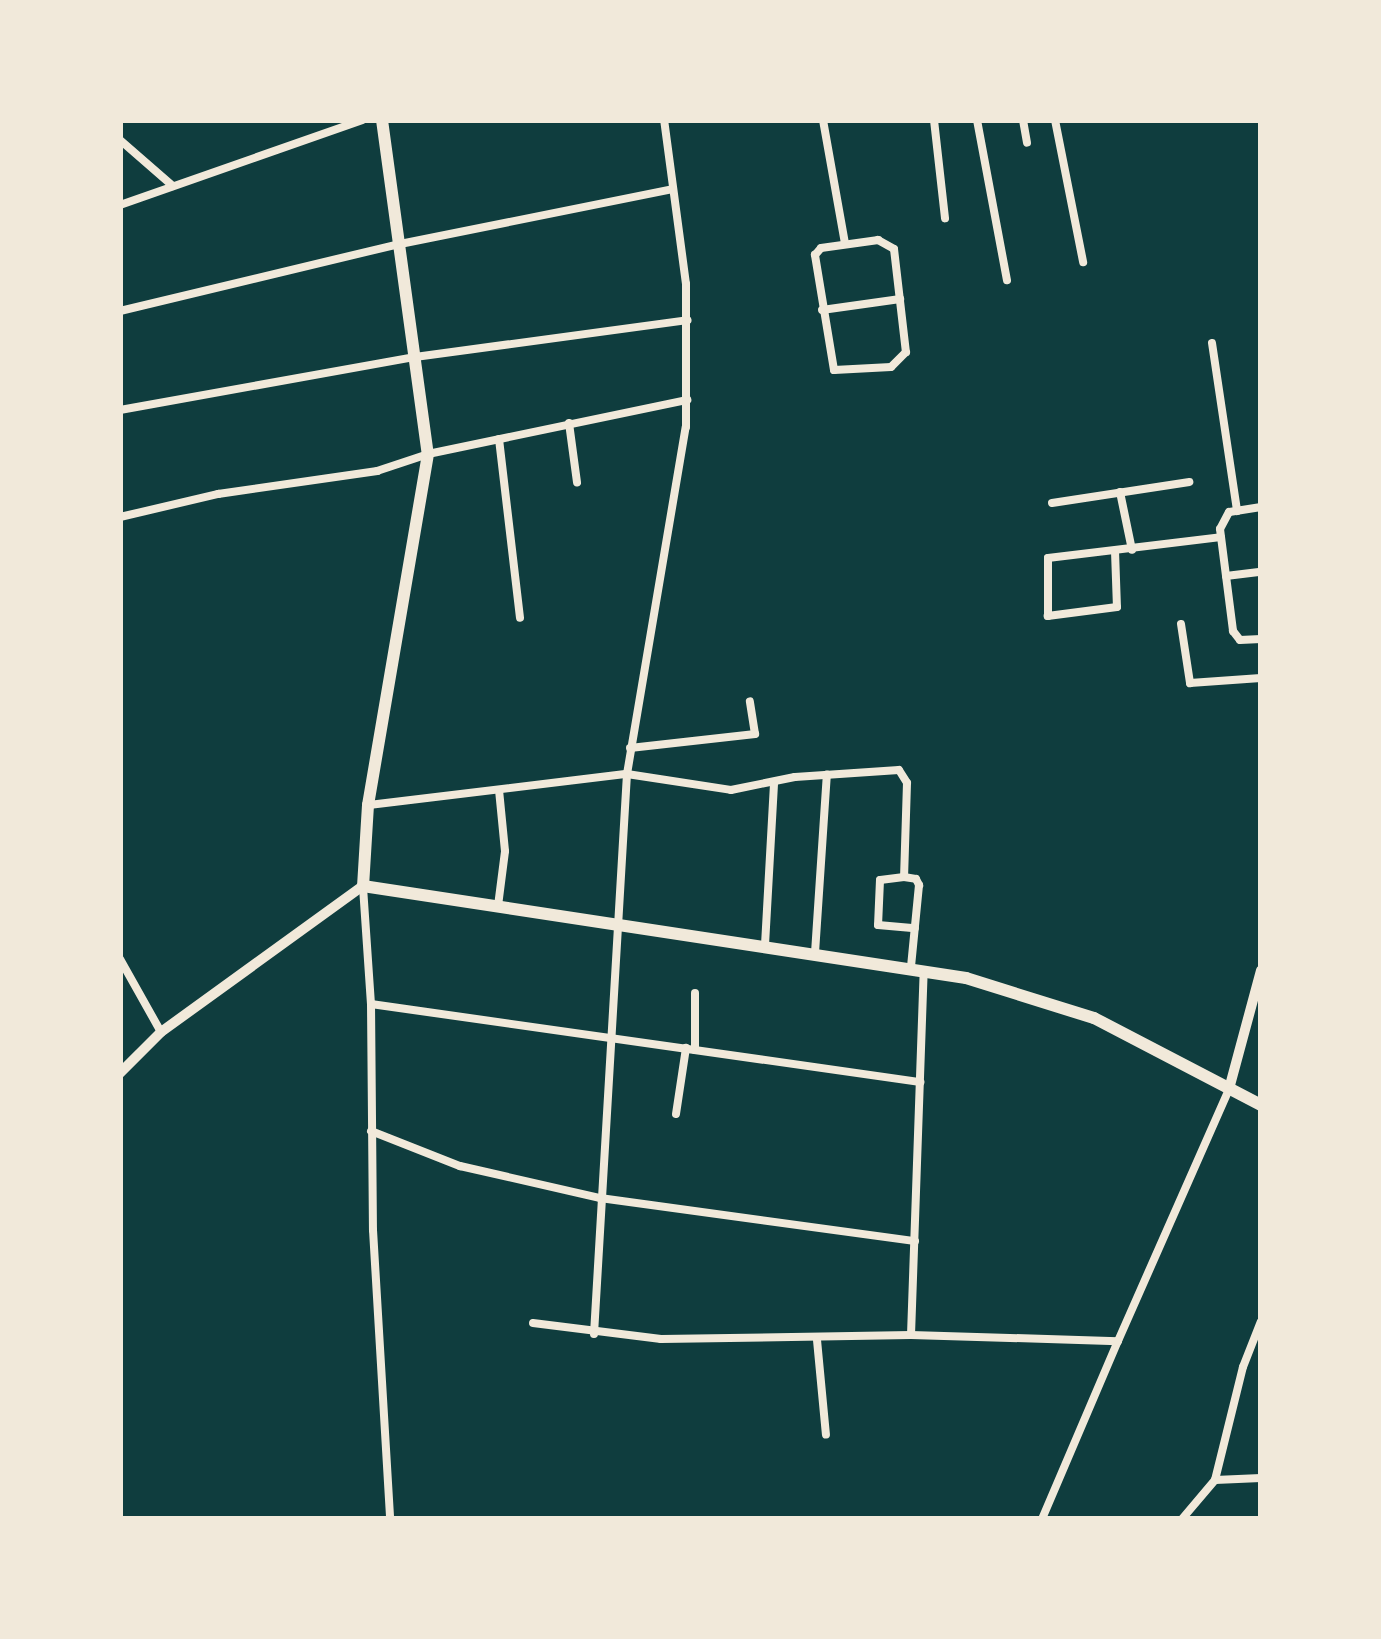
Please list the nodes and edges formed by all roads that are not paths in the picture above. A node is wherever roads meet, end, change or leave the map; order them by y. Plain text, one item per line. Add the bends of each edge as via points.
1 (363, 120) edge
2 (382, 120) edge
3 (664, 120) edge
4 (824, 120) edge
5 (934, 120) edge
6 (977, 120) edge
7 (1023, 120) edge
8 (1054, 120) edge
9 (120, 140) edge
10 (1027, 143) dead end
11 (174, 187) junction
12 (671, 189) junction
13 (120, 205) edge
14 (945, 218) dead end
15 (845, 243) junction
16 (400, 244) junction
17 (1082, 262) dead end
18 (1007, 280) dead end
19 (900, 299) junction
20 (822, 310) junction
21 (120, 311) edge
22 (687, 320) junction
23 (1212, 343) dead end
24 (415, 357) junction
25 (687, 400) junction
26 (120, 410) edge
27 (569, 423) junction
28 (499, 439) junction
29 (428, 454) junction
30 (577, 482) dead end
31 (1190, 482) dead end
32 (1120, 492) junction
33 (1052, 503) dead end
34 (1261, 507) edge
35 (1237, 511) junction
36 (120, 517) edge
37 (1221, 537) junction
38 (1132, 550) junction
39 (1115, 551) junction
40 (1261, 572) edge
41 (1226, 576) junction
42 (520, 618) dead end
43 (1181, 624) dead end
44 (1261, 639) edge
45 (1261, 678) edge
46 (750, 701) dead end
47 (630, 748) junction
48 (627, 774) junction
49 (827, 774) junction
50 (774, 782) junction
51 (499, 790) junction
52 (368, 805) junction
53 (904, 877) junction
54 (363, 886) junction
55 (498, 906) junction
56 (620, 927) junction
57 (915, 928) junction
58 (765, 945) junction
59 (815, 953) junction
60 (120, 959) edge
61 (917, 968) junction
62 (1261, 970) edge
63 (695, 993) dead end
64 (371, 1004) junction
65 (161, 1032) junction
66 (609, 1041) junction
67 (690, 1049) junction
68 (120, 1072) edge
69 (920, 1082) junction
70 (1229, 1089) junction
71 (1261, 1105) edge
72 (676, 1114) dead end
73 (371, 1131) junction
74 (600, 1198) junction
75 (915, 1241) junction
76 (1261, 1321) edge
77 (533, 1323) dead end
78 (594, 1334) junction
79 (911, 1335) junction
80 (818, 1340) junction
81 (1118, 1341) junction
82 (826, 1435) dead end
83 (1261, 1478) edge
84 (1215, 1480) junction
85 (390, 1519) edge
86 (1042, 1519) edge
87 (1182, 1519) edge

1 - 11 street
2 - 16 main road
3 - 12 street
4 - 15 street
5 - 14 street
6 - 18 street
7 - 10 street
8 - 17 street
9 - 11 street
11 - 13 street
12 - 16 street
12 - 22 street
15 - 19 street via 891,244
15 - 20 street via 815,255
16 - 21 street
16 - 24 main road
19 - 20 street
19 - 20 street via 905,352 891,367 834,370
22 - 24 street
22 - 25 street
23 - 35 street
24 - 26 street
24 - 29 main road
25 - 27 street
25 - 47 street
27 - 28 street
27 - 30 street
28 - 29 street
28 - 42 street
29 - 36 street via 377,471
29 - 52 main road
31 - 32 street
32 - 33 street
32 - 38 street
34 - 35 street
35 - 37 street via 1223,517
37 - 38 street
37 - 41 street
38 - 39 street
39 - 39 street via 1048,558 1048,616 1117,607
40 - 41 street
41 - 44 street via 1233,632 1240,640
43 - 45 street via 1190,683
46 - 47 street via 755,734
47 - 48 street
48 - 50 street via 731,790
48 - 51 street
48 - 56 street
49 - 50 street
49 - 53 street via 904,772
49 - 59 street
50 - 58 street
51 - 52 street
51 - 55 street via 505,851
52 - 54 main road
53 - 57 street via 919,880
53 - 57 street via 880,880 878,925
54 - 55 main road
54 - 64 street
54 - 65 street
55 - 56 main road
56 - 58 main road
56 - 66 street
57 - 61 street
58 - 59 main road
59 - 61 main road
60 - 65 street
61 - 69 street
61 - 70 main road via 1094,1018
62 - 70 street
63 - 67 street
64 - 66 street
64 - 73 street
65 - 68 street
66 - 67 street
66 - 74 street
67 - 69 street
67 - 72 street
69 - 75 street
70 - 71 main road
70 - 81 street
73 - 74 street via 460,1166
73 - 85 street
74 - 75 street
74 - 78 street
75 - 79 street
76 - 84 street
77 - 78 street
78 - 80 street
79 - 80 street
79 - 81 street
80 - 82 street
81 - 86 street
83 - 84 street
84 - 87 street

